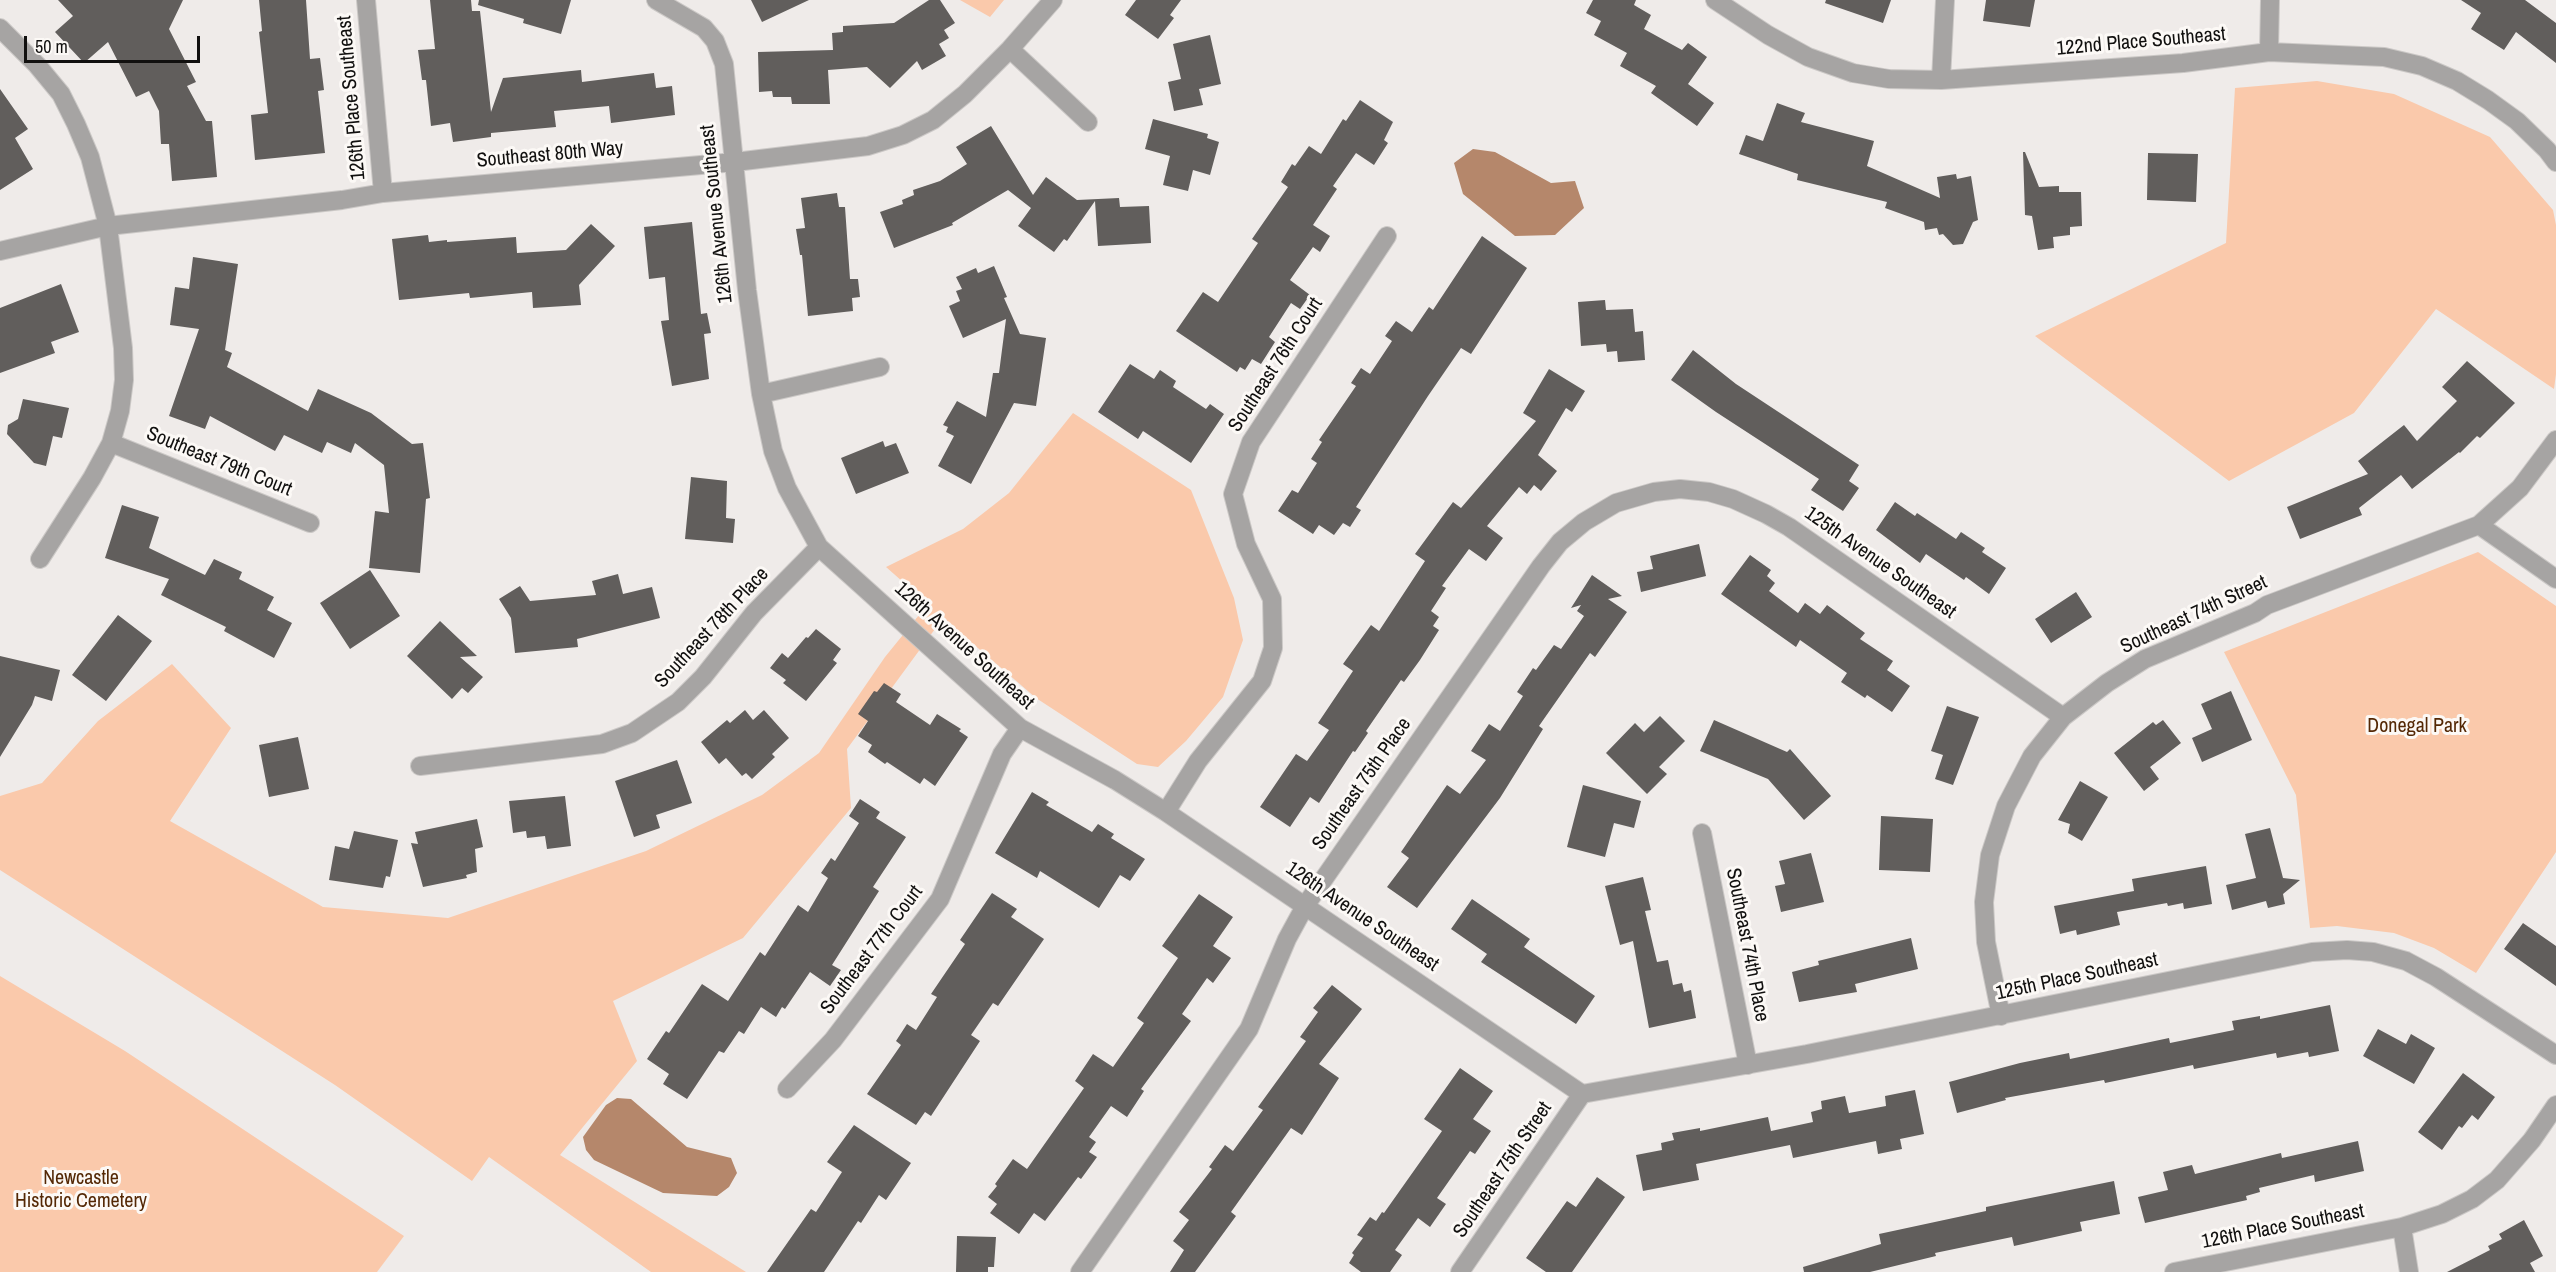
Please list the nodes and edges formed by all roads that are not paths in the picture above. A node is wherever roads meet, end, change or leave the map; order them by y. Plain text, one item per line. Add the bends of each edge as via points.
1 (366, 0) edge
2 (656, 0) edge
3 (1053, 0) edge
4 (1715, 0) edge
5 (1945, 0) edge
6 (2270, 0) edge
7 (0, 28) edge
8 (1010, 49) junction
9 (2269, 52) junction
10 (1941, 80) junction
11 (1088, 122) dead end
12 (735, 162) junction
13 (2556, 162) edge
14 (383, 193) junction
15 (108, 226) junction
16 (1387, 237) dead end
17 (0, 251) edge
18 (880, 367) dead end
19 (761, 394) junction
20 (2556, 440) edge
21 (111, 443) junction
22 (1654, 492) joint
23 (310, 523) dead end
24 (2479, 525) junction
25 (819, 548) junction
26 (40, 559) dead end
27 (2556, 579) edge
28 (2063, 717) junction
29 (1020, 728) junction
30 (420, 766) dead end
31 (1166, 812) junction
32 (1702, 833) dead end
33 (1305, 906) junction
34 (2001, 1016) junction
35 (2556, 1055) edge
36 (1748, 1065) junction
37 (787, 1089) dead end
38 (1582, 1094) junction
39 (2556, 1105) edge
40 (2402, 1227) junction
41 (1080, 1272) edge
42 (1460, 1272) edge
43 (2174, 1272) edge
44 (2409, 1272) edge

1 - 14 street, 126th Place Southeast
2 - 12 street, 126th Avenue Southeast via 705,28 715,41 724,64
3 - 8 street, Southeast 80th Way
4 - 10 street, 122nd Place Southeast via 1808,57 1889,79
5 - 10 street
6 - 9 street
7 - 15 street via 61,94 90,157
8 - 11 street
8 - 12 street, Southeast 80th Way via 933,120 903,135 868,146
9 - 10 street, 122nd Place Southeast via 2183,63
9 - 13 street, 122nd Place Southeast via 2384,57 2422,66 2457,81 2495,105
12 - 14 street, Southeast 80th Way
12 - 19 street, 126th Avenue Southeast
14 - 15 street, Southeast 80th Way
15 - 17 street, Southeast 80th Way
15 - 21 street via 124,380
16 - 31 street, Southeast 76th Court via 1251,442 1233,494 1246,544 1272,599 1273,648 1262,681 1198,761
18 - 19 street
19 - 25 street, 126th Avenue Southeast via 776,460
20 - 24 street, Southeast 74th Street via 2520,488
21 - 23 street, Southeast 79th Court
21 - 26 street
22 - 28 street, 125th Avenue Southeast via 1709,492 1766,514
22 - 33 street, Southeast 75th Place via 1616,503 1560,542
24 - 27 street
24 - 28 street, Southeast 74th Street via 2267,605 2145,660
25 - 29 street, 126th Avenue Southeast
25 - 30 street, Southeast 78th Place via 754,613 678,702 632,733 602,744
28 - 34 street, Southeast 74th Street via 2032,756 2006,806 1990,855 1984,902 1986,942
29 - 31 street, 126th Avenue Southeast
29 - 37 street, Southeast 77th Court via 1002,754 940,899 833,1040
31 - 33 street, 126th Avenue Southeast
32 - 36 street, Southeast 74th Place
33 - 38 street, 126th Avenue Southeast
33 - 41 street, Southeast 75th Place via 1249,1029
34 - 35 street, 125th Place Southeast via 2312,952 2365,951 2406,961 2436,977
34 - 36 street, 125th Place Southeast
36 - 38 street, 125th Place Southeast
38 - 42 street, Southeast 75th Street
39 - 40 street, 126th Place Southeast via 2497,1180 2472,1199 2442,1214
40 - 43 street, 126th Place Southeast
40 - 44 street

